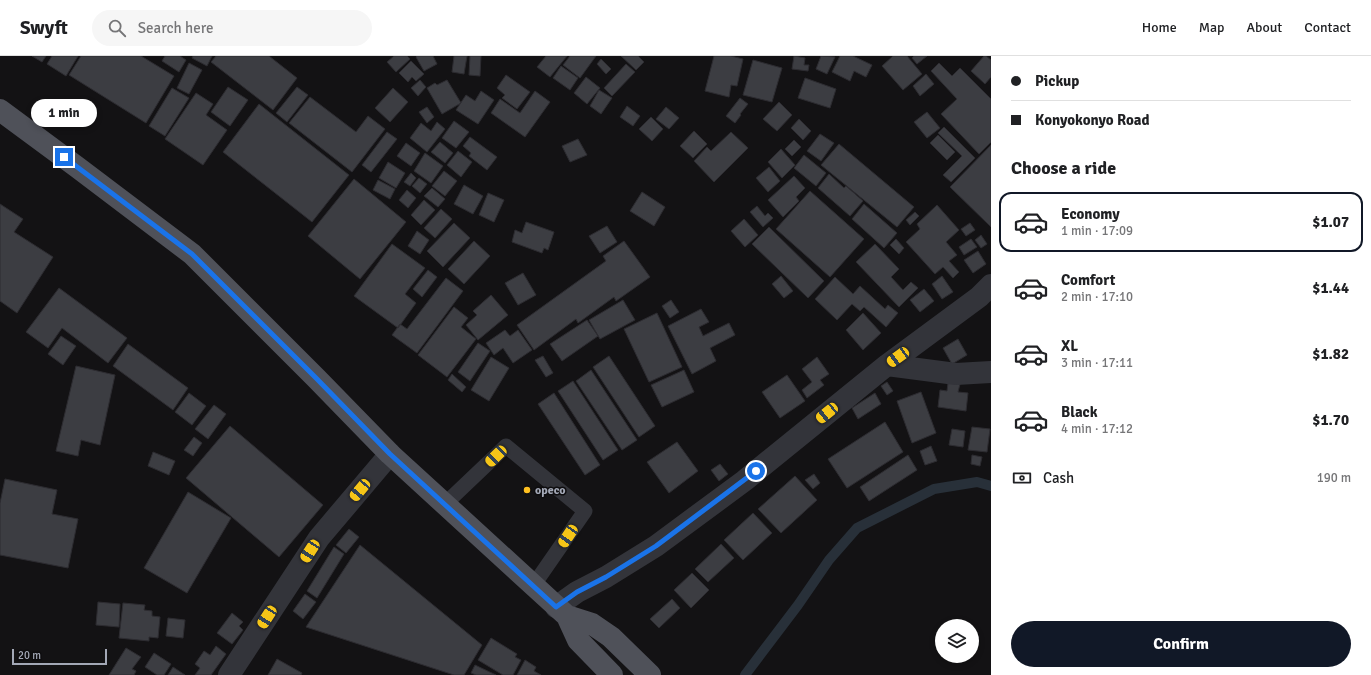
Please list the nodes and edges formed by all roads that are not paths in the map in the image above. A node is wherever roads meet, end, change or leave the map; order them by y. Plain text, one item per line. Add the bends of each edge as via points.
1 (0, 110) edge
2 (991, 285) edge
3 (887, 365) junction
4 (991, 372) edge
5 (390, 454) junction
6 (445, 504) junction
7 (533, 586) junction
8 (562, 611) junction
9 (229, 675) edge
10 (612, 675) edge
11 (650, 675) edge

1 - 5 main road via 192,254
2 - 3 street via 979,297
3 - 4 street via 956,374
3 - 8 street via 744,481 668,536 606,577 577,592
5 - 6 main road
5 - 9 street via 319,538
6 - 7 main road
6 - 7 lane via 506,446 585,511
7 - 8 main road
8 - 10 main road via 578,640
8 - 11 main road via 592,624 611,637

